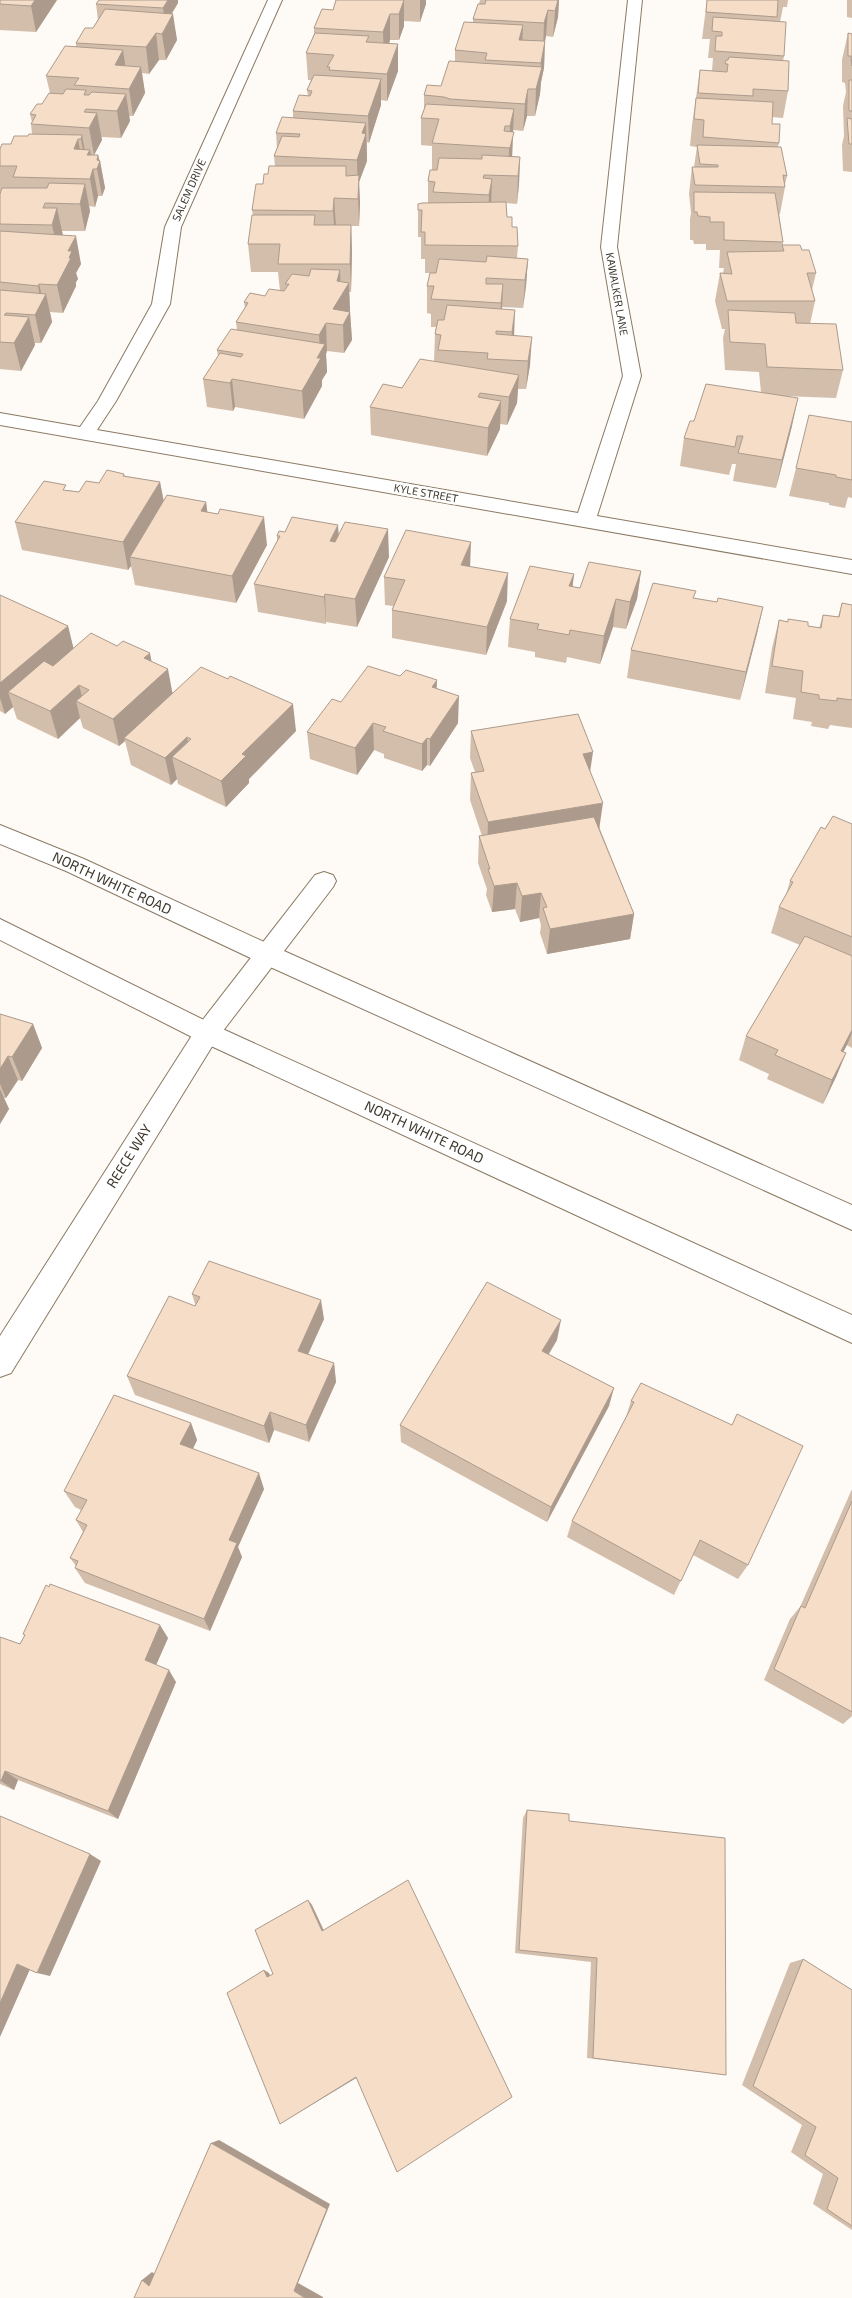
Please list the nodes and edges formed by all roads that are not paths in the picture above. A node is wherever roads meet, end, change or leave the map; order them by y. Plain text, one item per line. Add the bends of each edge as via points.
1 (275, 0) edge
2 (635, 0) edge
3 (0, 419) edge
4 (85, 434) junction
5 (586, 521) junction
6 (852, 567) edge
7 (0, 834) edge
8 (324, 881) dead end
9 (0, 929) edge
10 (266, 954) junction
11 (207, 1033) junction
12 (852, 1218) edge
13 (852, 1329) edge
14 (0, 1363) edge

1 - 4 street, SALEM DRIVE via 173,227 162,304
2 - 5 street, KAWALKER LANE via 609,247 632,376
3 - 4 street, KYLE STREET
4 - 5 street, KYLE STREET
5 - 6 street, KYLE STREET
7 - 10 street, NORTH WHITE ROAD via 75,865
8 - 10 street, REECE WAY
9 - 11 street, NORTH WHITE ROAD
10 - 11 street, REECE WAY
10 - 12 street, NORTH WHITE ROAD
11 - 13 street, NORTH WHITE ROAD
11 - 14 street, REECE WAY

